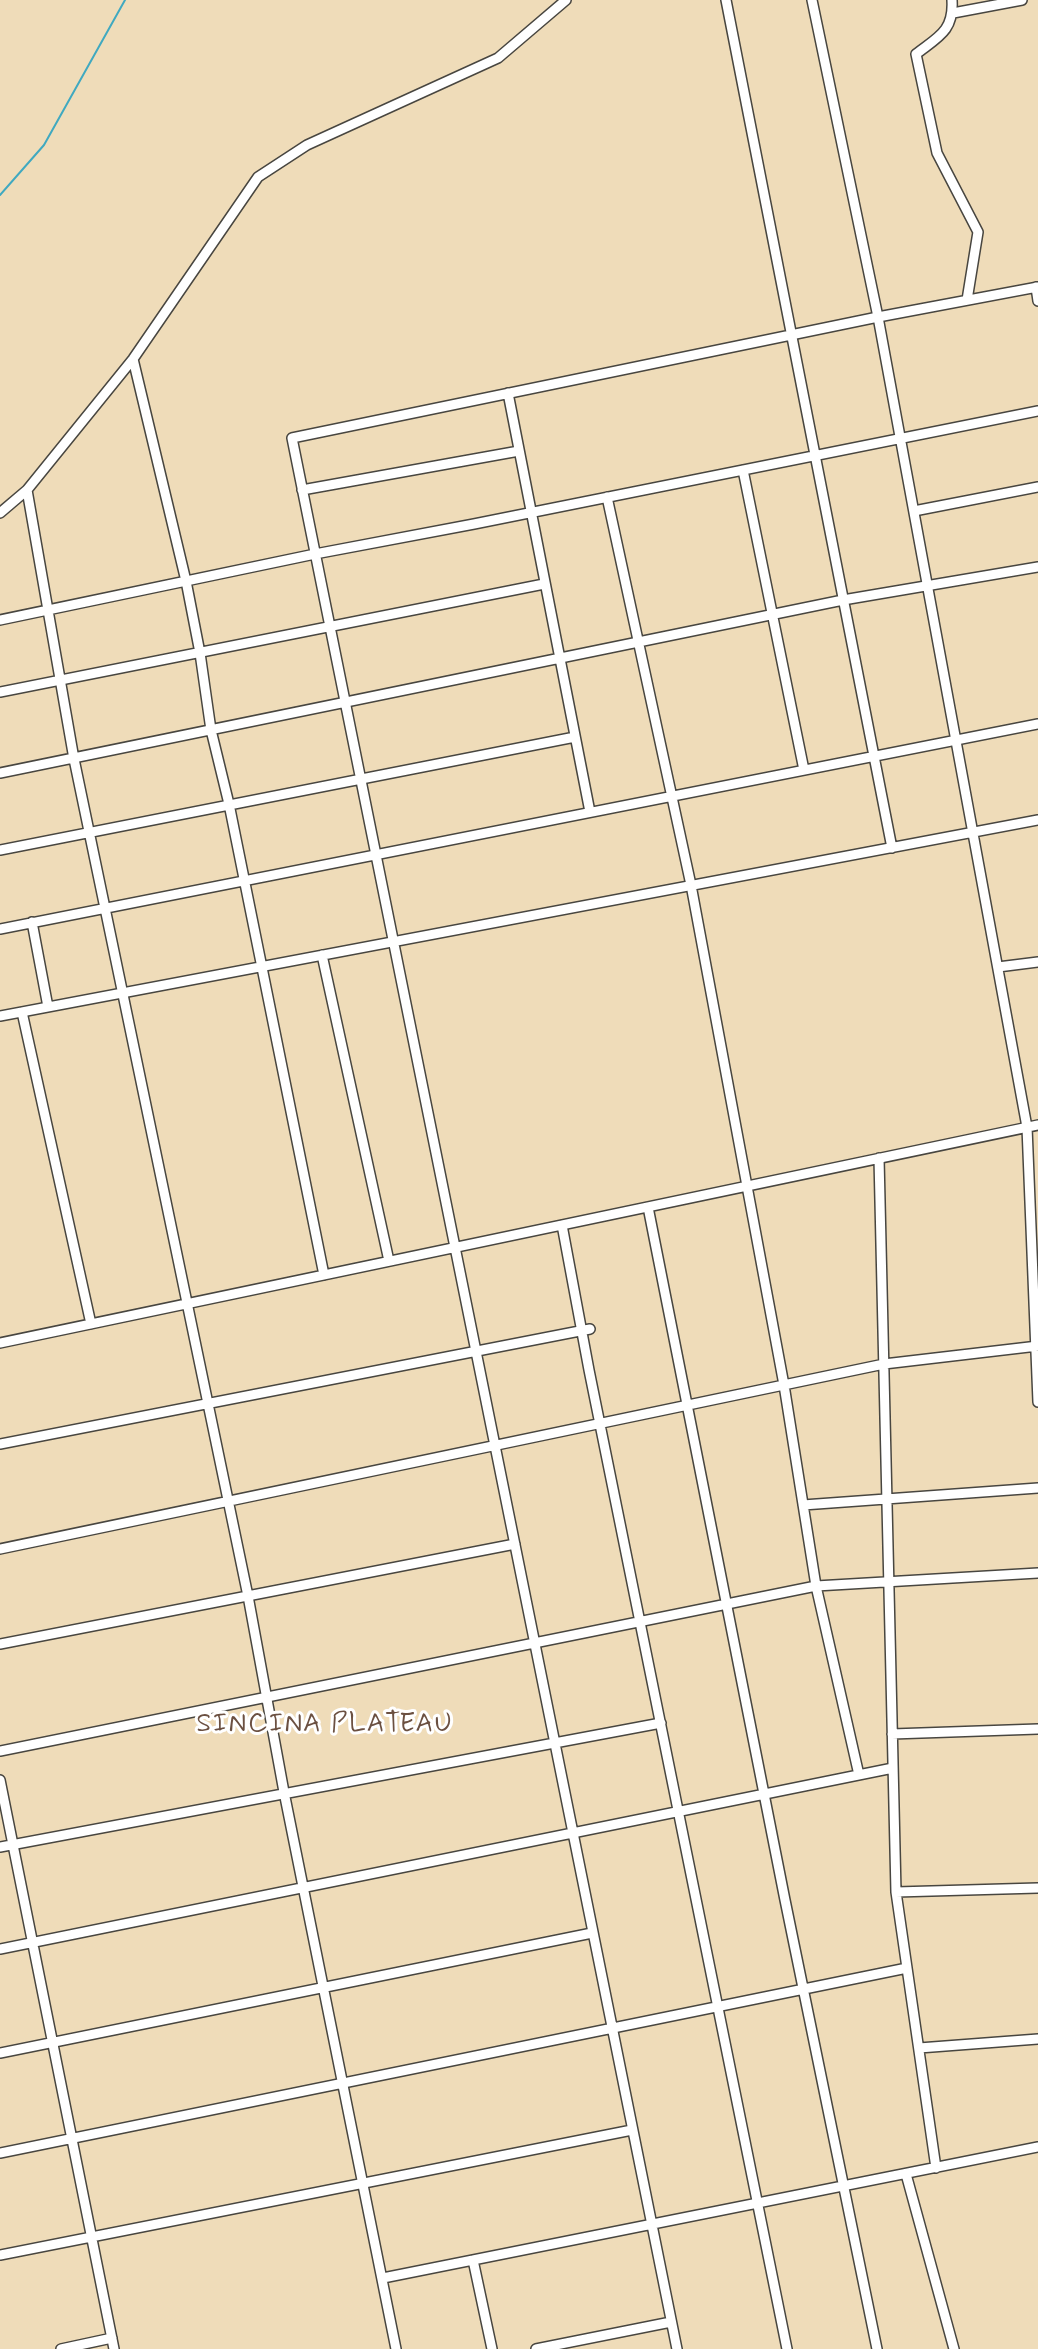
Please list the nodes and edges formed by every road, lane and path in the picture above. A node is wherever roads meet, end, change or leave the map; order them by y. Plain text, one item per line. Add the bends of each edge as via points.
1 (566, 0) edge
2 (726, 0) edge
3 (812, 0) edge
4 (952, 0) edge
5 (1022, 0) edge
6 (953, 13) junction
7 (1037, 287) edge
8 (968, 300) junction
9 (1038, 301) edge
10 (878, 317) junction
11 (790, 335) junction
12 (133, 359) junction
13 (508, 393) junction
14 (1038, 411) edge
15 (900, 438) junction
16 (519, 451) junction
17 (814, 455) junction
18 (743, 470) junction
19 (1038, 487) edge
20 (27, 490) junction
21 (302, 490) junction
22 (608, 497) junction
23 (914, 511) junction
24 (0, 513) edge
25 (531, 513) junction
26 (315, 554) junction
27 (1038, 567) edge
28 (186, 582) junction
29 (544, 584) junction
30 (927, 586) junction
31 (843, 600) junction
32 (48, 610) junction
33 (772, 615) junction
34 (0, 620) edge
35 (330, 627) junction
36 (639, 642) junction
37 (200, 652) junction
38 (560, 658) junction
39 (60, 680) junction
40 (0, 692) edge
41 (345, 703) junction
42 (1038, 724) edge
43 (211, 730) junction
44 (575, 737) junction
45 (956, 740) junction
46 (874, 757) junction
47 (74, 759) junction
48 (804, 770) junction
49 (0, 773) edge
50 (361, 778) junction
51 (672, 796) junction
52 (229, 804) junction
53 (590, 812) junction
54 (1038, 820) edge
55 (973, 832) junction
56 (89, 833) junction
57 (892, 848) junction
58 (0, 850) edge
59 (376, 855) junction
60 (244, 881) junction
61 (692, 885) junction
62 (105, 908) junction
63 (32, 922) junction
64 (0, 929) edge
65 (394, 942) junction
66 (322, 955) junction
67 (1038, 962) edge
68 (260, 967) junction
69 (998, 967) junction
70 (122, 993) junction
71 (48, 1007) junction
72 (22, 1012) junction
73 (0, 1016) edge
74 (1038, 1125) edge
75 (1027, 1127) junction
76 (879, 1158) junction
77 (748, 1186) junction
78 (648, 1207) junction
79 (562, 1225) junction
80 (456, 1247) junction
81 (1035, 1247) edge
82 (389, 1261) junction
83 (324, 1275) junction
84 (188, 1303) junction
85 (91, 1324) junction
86 (586, 1330) junction
87 (0, 1343) edge
88 (1037, 1346) edge
89 (476, 1351) junction
90 (884, 1364) junction
91 (784, 1385) junction
92 (1038, 1402) edge
93 (207, 1403) junction
94 (687, 1406) junction
95 (601, 1424) junction
96 (0, 1444) edge
97 (495, 1446) junction
98 (1038, 1488) edge
99 (887, 1499) junction
100 (228, 1503) junction
101 (803, 1505) junction
102 (515, 1544) junction
103 (0, 1549) edge
104 (1038, 1573) edge
105 (889, 1582) junction
106 (816, 1586) junction
107 (248, 1596) junction
108 (726, 1604) junction
109 (641, 1621) junction
110 (534, 1643) junction
111 (0, 1644) edge
112 (267, 1697) junction
113 (661, 1723) junction
114 (1038, 1729) edge
115 (892, 1734) junction
116 (554, 1742) junction
117 (0, 1751) edge
118 (893, 1768) junction
119 (859, 1775) junction
120 (0, 1780) edge
121 (284, 1792) junction
122 (764, 1794) junction
123 (679, 1811) junction
124 (572, 1833) junction
125 (15, 1844) junction
126 (0, 1847) edge
127 (304, 1888) junction
128 (1038, 1888) edge
129 (896, 1892) junction
130 (592, 1933) junction
131 (32, 1943) junction
132 (0, 1949) edge
133 (907, 1968) junction
134 (324, 1986) junction
135 (803, 1989) junction
136 (718, 2006) junction
137 (611, 2028) junction
138 (1038, 2039) edge
139 (52, 2043) junction
140 (919, 2048) junction
141 (0, 2053) edge
142 (344, 2083) junction
143 (633, 2130) junction
144 (71, 2138) junction
145 (1038, 2147) edge
146 (0, 2153) edge
147 (936, 2168) junction
148 (906, 2174) junction
149 (364, 2183) junction
150 (843, 2187) junction
151 (758, 2204) junction
152 (651, 2225) junction
153 (92, 2237) junction
154 (0, 2255) edge
155 (473, 2260) junction
156 (383, 2278) junction
157 (671, 2322) junction
158 (112, 2337) junction
159 (61, 2349) edge
160 (114, 2349) edge
161 (396, 2349) edge
162 (492, 2349) edge
163 (536, 2349) edge
164 (677, 2349) edge
165 (787, 2349) edge
166 (877, 2349) edge
167 (954, 2349) edge

1 - 12 street via 498,58 307,145 258,177
2 - 11 street
3 - 10 street
4 - 6 street
5 - 6 street
6 - 8 street via 947,30 916,54 937,153 978,232
7 - 8 street
7 - 9 street
8 - 10 street
10 - 11 street
10 - 15 street
11 - 13 street
11 - 17 street
12 - 20 street
12 - 28 street
13 - 16 street
13 - 21 street via 292,438
14 - 15 street
15 - 17 street
15 - 23 street
16 - 21 street
16 - 25 street
17 - 18 street
17 - 31 street
18 - 22 street
18 - 33 street
19 - 23 street
20 - 24 street
20 - 32 street
21 - 26 street
22 - 25 street
22 - 36 street
23 - 30 street
25 - 26 street
25 - 29 street
26 - 28 street
26 - 35 street
27 - 30 street
28 - 32 street
28 - 37 street
29 - 35 street
29 - 38 street
30 - 31 street
30 - 45 street
31 - 33 street
31 - 46 street
32 - 34 street
32 - 39 street
33 - 36 street
33 - 48 street
35 - 37 street
35 - 41 street
36 - 38 street
36 - 51 street
37 - 39 street
37 - 43 street
38 - 41 street
38 - 44 street
39 - 40 street
39 - 47 street
41 - 43 street
41 - 50 street
42 - 45 street
43 - 47 street
43 - 52 street
44 - 50 street
44 - 53 street
45 - 46 street
45 - 55 street
46 - 48 street
46 - 57 street
47 - 49 street
47 - 56 street
48 - 51 street
50 - 52 street
50 - 59 street
51 - 53 street
51 - 61 street
52 - 56 street
52 - 60 street
53 - 59 street
54 - 55 street
55 - 57 street
55 - 69 street
56 - 58 street
56 - 62 street
57 - 61 street
59 - 60 street
59 - 65 street
60 - 62 street
60 - 68 street
61 - 65 street
61 - 77 street
62 - 63 street
62 - 70 street
63 - 64 street
63 - 71 street
65 - 66 street
65 - 80 street
66 - 68 street
66 - 82 street
67 - 69 street
68 - 70 street
68 - 83 street
69 - 75 street
70 - 71 street
70 - 84 street
71 - 72 street
72 - 73 street
72 - 85 street
74 - 75 street
75 - 76 street
75 - 81 street
76 - 77 street
76 - 90 street
77 - 78 street
77 - 91 street
78 - 79 street
78 - 94 street
79 - 80 street
79 - 86 street
80 - 82 street
80 - 89 street
81 - 88 street
82 - 83 street
83 - 84 street
84 - 85 street
84 - 93 street
85 - 87 street
86 - 89 street
86 - 95 street
88 - 90 street
88 - 92 street
89 - 93 street
89 - 97 street
90 - 91 street
90 - 99 street
91 - 94 street
91 - 101 street
93 - 96 street
93 - 100 street
94 - 95 street
94 - 108 street
95 - 97 street
95 - 109 street
97 - 100 street
97 - 102 street
98 - 99 street
99 - 101 street
99 - 105 street
100 - 103 street
100 - 107 street
101 - 106 street
102 - 107 street
102 - 110 street
104 - 105 street
105 - 106 street
105 - 115 street
106 - 108 street
106 - 119 street
107 - 111 street
107 - 112 street
108 - 109 street
108 - 122 street
109 - 110 street
109 - 113 street
110 - 112 street
110 - 116 street
112 - 117 street
112 - 121 street
113 - 116 street
113 - 123 street
114 - 115 street
115 - 118 street
116 - 121 street
116 - 124 street
118 - 119 street
118 - 129 street
119 - 122 street
120 - 125 street
121 - 125 street
121 - 127 street
122 - 123 street
122 - 135 street
123 - 124 street
123 - 136 street
124 - 127 street
124 - 130 street
125 - 126 street
125 - 131 street
127 - 131 street
127 - 134 street
128 - 129 street
129 - 133 street
130 - 134 street
130 - 137 street
131 - 132 street
131 - 139 street
133 - 135 street
133 - 140 street
134 - 139 street
134 - 142 street
135 - 136 street
135 - 150 street
136 - 137 street
136 - 151 street
137 - 142 street
137 - 143 street
138 - 140 street
139 - 141 street
139 - 144 street
140 - 147 street
142 - 144 street
142 - 149 street
143 - 149 street
143 - 152 street
144 - 146 street
144 - 153 street
145 - 147 street
147 - 148 street
148 - 150 street
148 - 167 street
149 - 153 street
149 - 156 street
150 - 151 street
150 - 166 street
151 - 152 street
151 - 165 street
152 - 155 street
152 - 157 street
153 - 154 street
153 - 158 street
155 - 156 street
155 - 162 street
156 - 161 street
157 - 163 street
157 - 164 street
158 - 159 street
158 - 160 street

